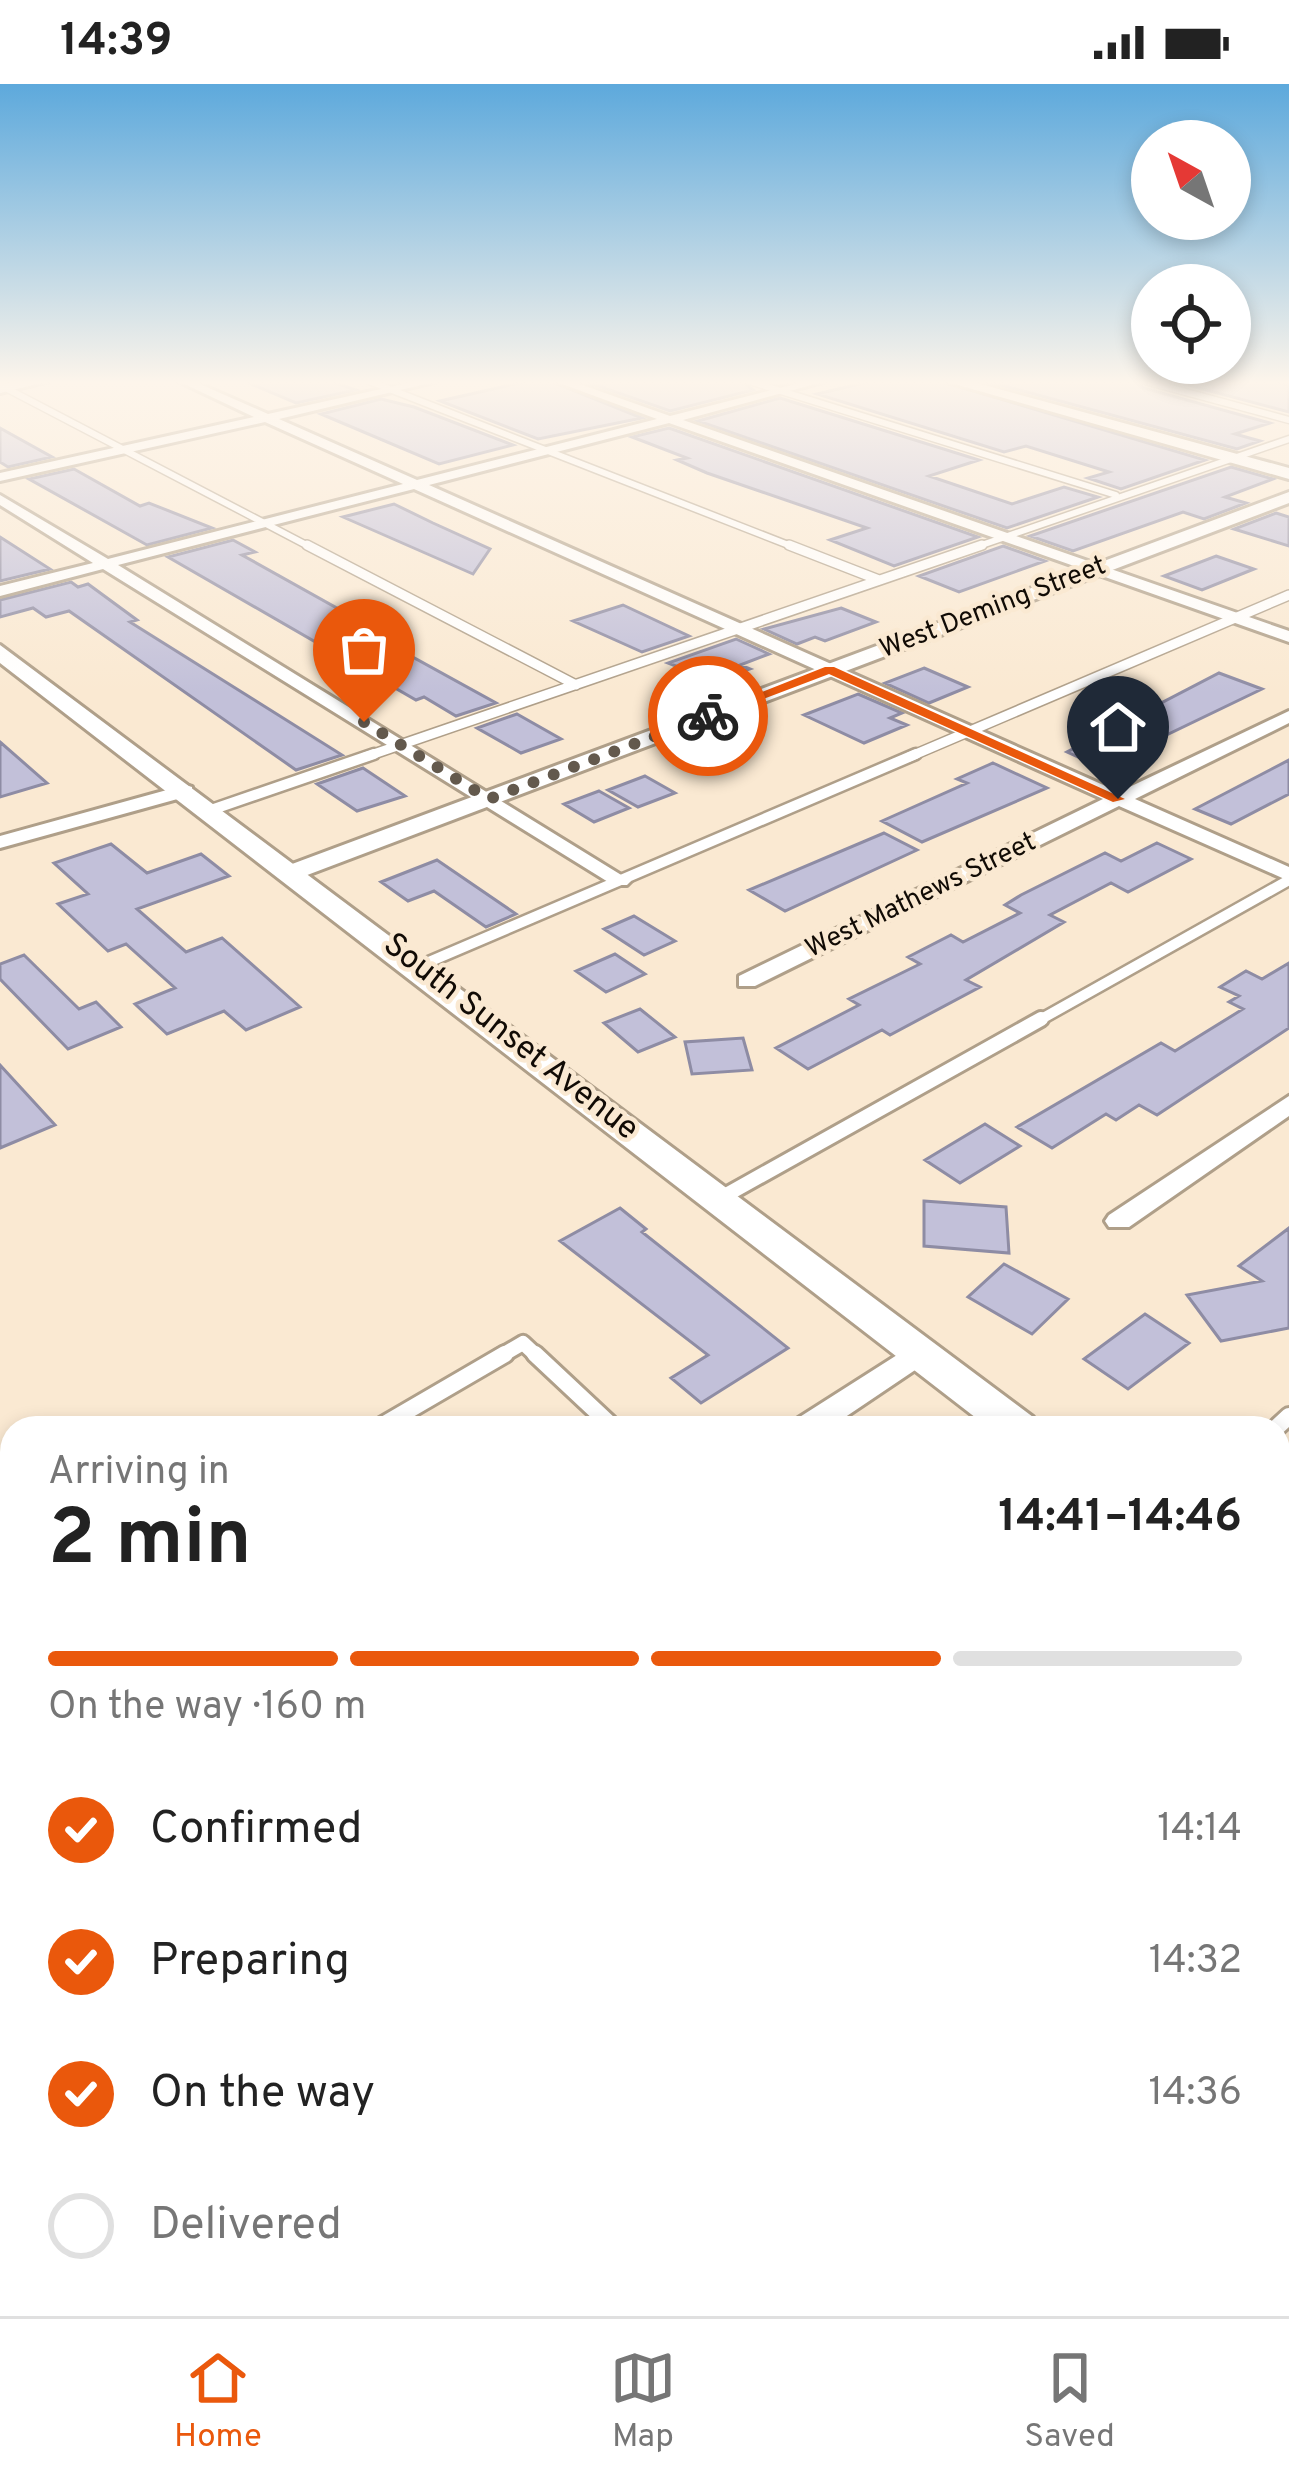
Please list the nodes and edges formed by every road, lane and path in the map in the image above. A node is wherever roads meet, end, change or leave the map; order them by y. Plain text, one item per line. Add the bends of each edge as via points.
1 (195, 485) edge
2 (416, 485) joint
3 (635, 485) edge
4 (857, 485) edge
5 (1086, 485) edge
6 (1153, 485) edge
7 (1121, 496) junction
8 (1289, 497) edge
9 (0, 499) edge
10 (268, 523) junction
11 (1003, 537) junction
12 (106, 564) junction
13 (1095, 570) junction
14 (879, 580) junction
15 (0, 591) edge
16 (1289, 595) edge
17 (1234, 618) junction
18 (738, 629) junction
19 (1289, 638) edge
20 (0, 652) edge
21 (830, 670) junction
22 (576, 685) junction
23 (1289, 716) edge
24 (969, 732) junction
25 (401, 745) junction
26 (489, 799) junction
27 (1118, 799) junction
28 (198, 800) junction
29 (0, 842) edge
30 (293, 872) junction
31 (1289, 878) edge
32 (620, 880) junction
33 (417, 967) junction
34 (747, 981) dead end
35 (1289, 1104) edge
36 (719, 1199) junction
37 (1119, 1221) dead end
38 (919, 1352) junction
39 (398, 1416) edge
40 (601, 1416) edge
41 (824, 1416) edge
42 (1002, 1416) edge

1 - 10 lane
2 - 10 street
2 - 18 street
3 - 14 lane
4 - 11 street
5 - 7 lane
6 - 7 lane
7 - 11 lane
8 - 13 street, West Deming Street
9 - 12 street
10 - 12 street
10 - 22 lane
11 - 13 street
11 - 14 lane
12 - 15 street
12 - 25 street
13 - 17 street
13 - 21 street, West Deming Street
14 - 18 lane
16 - 17 lane
17 - 19 street
17 - 24 lane
18 - 21 street
18 - 22 lane
20 - 28 main road, South Sunset Avenue
21 - 24 street
21 - 26 street, West Deming Street
22 - 25 lane
23 - 27 street, West Mathews Street
24 - 27 street
24 - 32 lane
25 - 26 street
25 - 28 lane
26 - 30 street, West Deming Street
26 - 32 street
27 - 31 street
27 - 34 street, West Mathews Street
28 - 29 street
28 - 30 main road, South Sunset Avenue
30 - 33 main road, South Sunset Avenue
31 - 36 lane
32 - 33 lane
33 - 36 main road, South Sunset Avenue
35 - 37 street
36 - 38 main road, South Sunset Avenue
38 - 41 street
38 - 42 main road, South Sunset Avenue
39 - 40 lane via 523,1343

